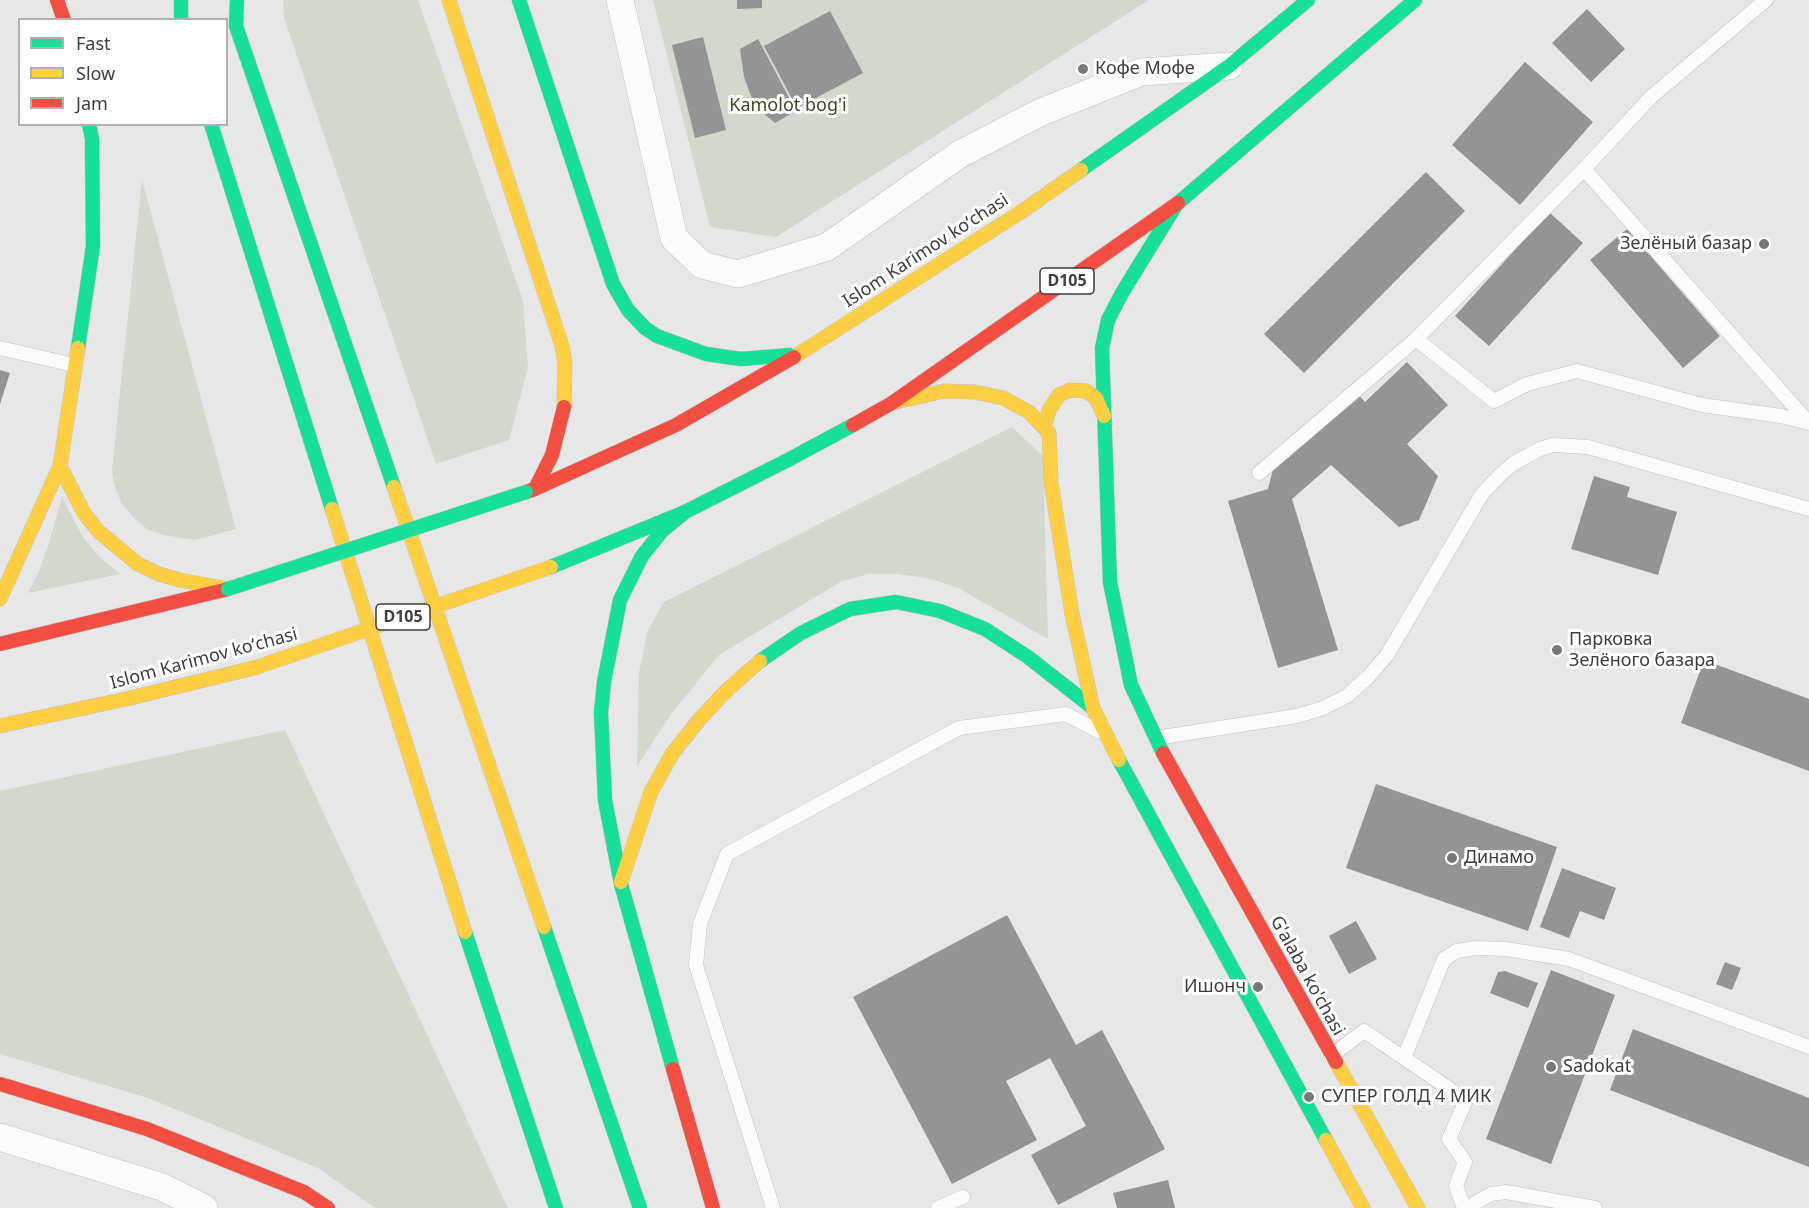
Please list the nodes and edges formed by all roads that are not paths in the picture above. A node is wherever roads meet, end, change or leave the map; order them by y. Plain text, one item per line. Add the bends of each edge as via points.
1 (57, 0) edge
2 (72, 0) edge
3 (181, 0) edge
4 (237, 0) edge
5 (449, 0) edge
6 (519, 0) edge
7 (620, 0) edge
8 (1308, 0) edge
9 (1415, 0) edge
10 (1766, 0) edge
11 (63, 18) edge
12 (69, 18) edge
13 (181, 18) edge
14 (1228, 66) junction
15 (89, 126) edge
16 (212, 126) edge
17 (1584, 169) junction
18 (1176, 205) junction
19 (1416, 339) junction
20 (0, 348) edge
21 (801, 353) junction
22 (74, 365) junction
23 (891, 403) junction
24 (1104, 416) junction
25 (1809, 423) edge
26 (1044, 428) junction
27 (60, 466) junction
28 (1259, 473) dead end
29 (531, 490) junction
30 (1809, 509) edge
31 (685, 512) junction
32 (228, 589) junction
33 (0, 599) edge
34 (0, 644) edge
35 (1093, 708) junction
36 (0, 726) edge
37 (1107, 737) junction
38 (1156, 738) junction
39 (621, 884) junction
40 (1809, 1047) edge
41 (1331, 1056) junction
42 (1404, 1058) junction
43 (0, 1084) edge
44 (0, 1137) edge
45 (963, 1197) dead end
46 (204, 1208) edge
47 (328, 1208) edge
48 (556, 1208) edge
49 (640, 1208) edge
50 (713, 1208) edge
51 (773, 1208) edge
52 (938, 1208) edge
53 (1364, 1208) edge
54 (1418, 1208) edge
55 (1465, 1208) edge
56 (1595, 1208) edge

1 - 11 main road
2 - 12 street
3 - 13 main road
4 - 49 main road via 236,26
5 - 29 main road via 562,346 566,383 562,418 552,455
6 - 21 main road via 613,284 628,310 657,336 706,354 753,359
7 - 14 street via 674,238 702,265 738,274 827,247 960,154 1039,113 1141,72
8 - 14 main road, Islom Karimov koʻchasi
9 - 18 main road, D105
10 - 17 lane via 1651,97
14 - 21 main road, Islom Karimov koʻchasi via 1024,210
15 - 22 main road via 93,246
16 - 48 main road via 489,1009
17 - 19 lane
17 - 25 lane
18 - 23 main road, D105
18 - 24 main road, G'alaba ko'chasi via 1108,320 1102,348
19 - 25 lane via 1494,401 1527,384 1577,371 1702,405
19 - 28 lane
20 - 22 lane
21 - 29 main road, Islom Karimov koʻchasi via 675,425
22 - 27 main road
23 - 26 main road via 944,391 975,392 1003,398 1029,412
23 - 31 main road, D105
24 - 26 main road via 1096,398 1086,391 1070,390 1059,395
24 - 38 main road, G'alaba ko'chasi via 1110,582 1131,685
26 - 35 main road via 1049,433 1051,482 1072,614
27 - 32 main road via 84,513 98,531 138,564 180,580
27 - 33 main road
29 - 32 main road, Islom Karimov koʻchasi, bridge
30 - 38 lane via 1588,447 1553,445 1540,449 1514,463 1482,494 1387,655 1347,696 1297,716
31 - 36 main road, Islom Karimov koʻchasi / D105, bridge via 551,567 254,668
31 - 39 main road via 651,543 625,587 604,682 604,800
32 - 34 main road, Islom Karimov koʻchasi
35 - 37 main road
35 - 39 main road via 985,629 940,611 896,602 850,609 801,633 756,664 699,720 672,754 651,792
37 - 51 lane via 1066,714 959,728 727,854 700,924 696,965
37 - 53 main road
38 - 41 main road, G'alaba ko'chasi
39 - 50 main road
40 - 42 lane via 1569,959 1476,948 1444,958
41 - 42 lane via 1364,1031
41 - 54 main road, G'alaba ko'chasi
42 - 55 lane via 1466,1100 1449,1139 1465,1162 1456,1186
43 - 47 main road via 147,1129 304,1192
44 - 46 street via 162,1187
45 - 52 lane
55 - 56 lane via 1491,1194 1506,1192

